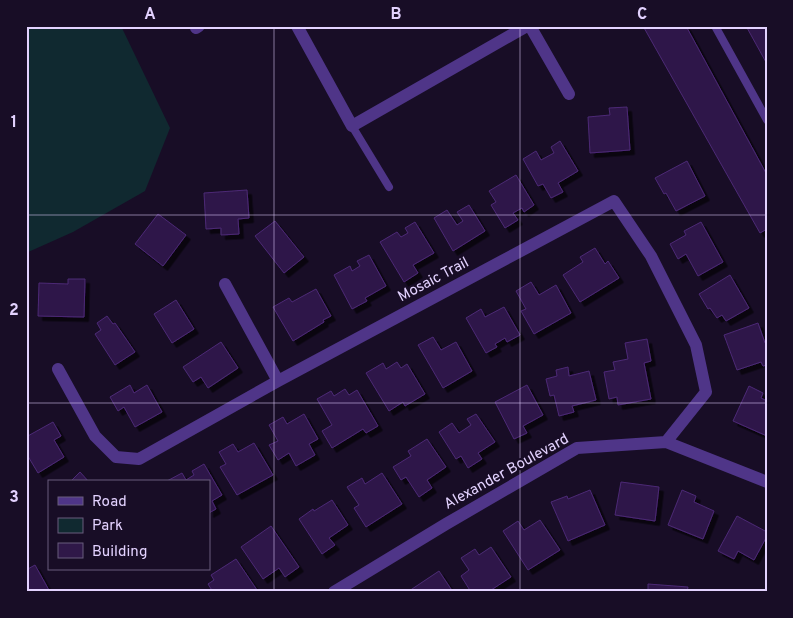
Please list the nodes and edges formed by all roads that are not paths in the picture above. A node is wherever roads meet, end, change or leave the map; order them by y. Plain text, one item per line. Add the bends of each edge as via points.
1 (297, 26) edge
2 (528, 26) edge
3 (715, 26) edge
4 (569, 94) dead end
5 (767, 120) edge
6 (352, 126) junction
7 (389, 187) dead end
8 (226, 284) dead end
9 (58, 368) dead end
10 (278, 381) junction
11 (666, 442) junction
12 (767, 482) edge
13 (334, 592) edge

1 - 6 street
2 - 4 street
2 - 6 street
3 - 5 lane
6 - 7 lane
8 - 10 street
9 - 10 street, Mosaic Trail via 95,436 116,457 140,459
10 - 11 street, Mosaic Trail via 614,201 651,256 696,345 706,392
11 - 12 street, Alexander Boulevard
11 - 13 street, Alexander Boulevard via 578,448

